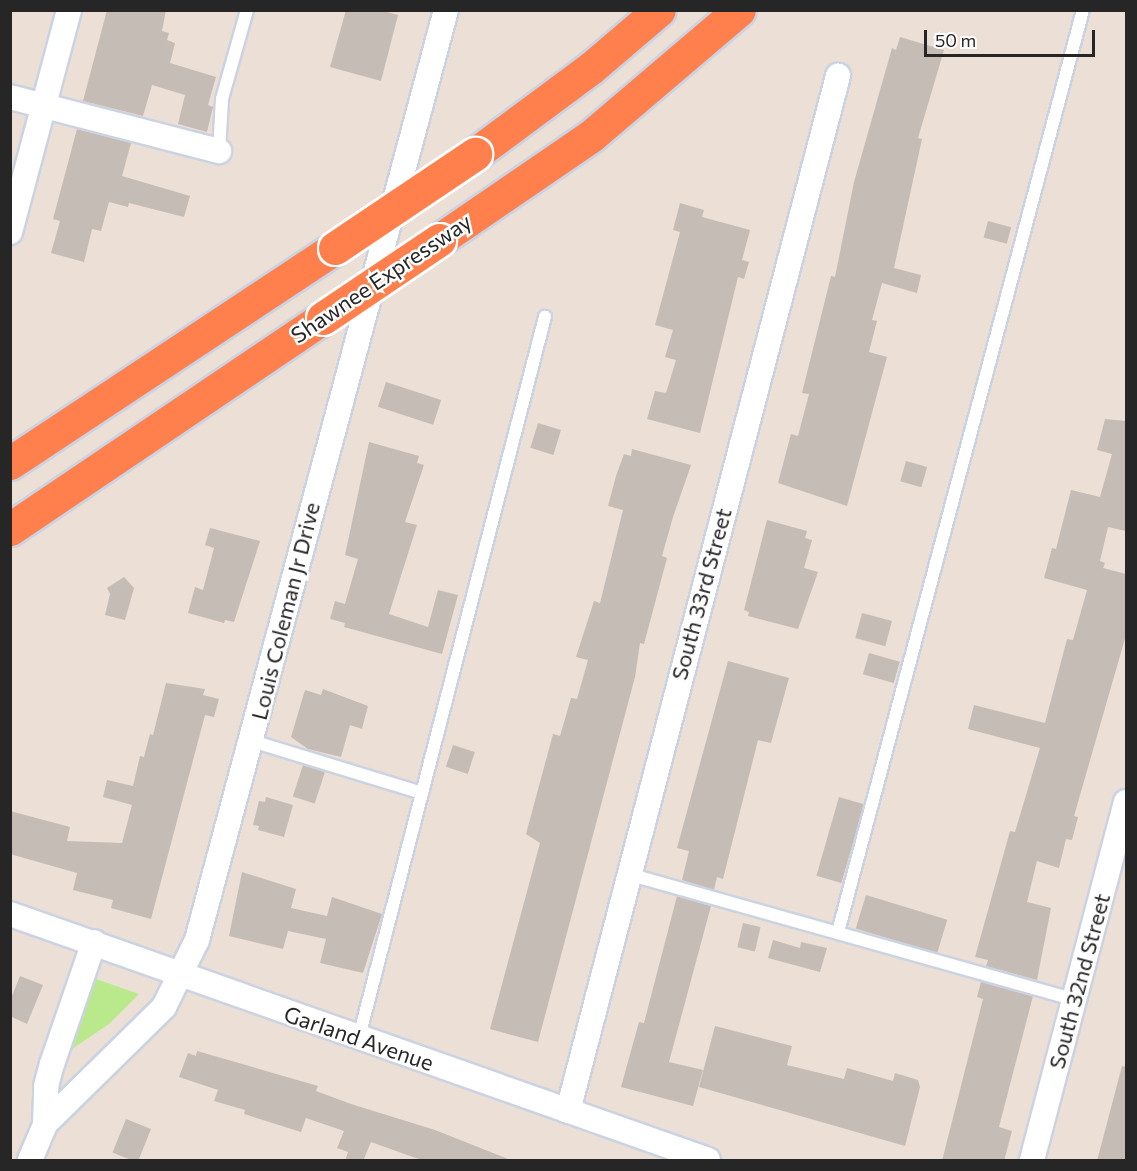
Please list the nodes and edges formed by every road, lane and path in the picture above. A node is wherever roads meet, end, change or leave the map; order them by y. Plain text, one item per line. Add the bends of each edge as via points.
1 (69, 10) edge
2 (247, 10) edge
3 (446, 10) edge
4 (659, 10) edge
5 (739, 10) edge
6 (1083, 10) edge
7 (838, 76) dead end
8 (10, 97) edge
9 (44, 106) junction
10 (219, 152) joint
11 (10, 232) edge
12 (545, 317) dead end
13 (10, 464) edge
14 (10, 529) edge
15 (252, 741) junction
16 (422, 793) junction
17 (1126, 802) edge
18 (628, 874) junction
19 (10, 914) edge
20 (838, 932) junction
21 (94, 942) junction
22 (182, 972) junction
23 (1074, 999) junction
24 (359, 1037) junction
25 (568, 1111) junction
26 (45, 1124) junction
27 (30, 1161) edge
28 (708, 1161) edge
29 (1032, 1161) edge

1 - 9 street
2 - 10 lane via 222,99
3 - 15 street, Louis Coleman Jr Drive via 340,397
4 - 13 highway, bridge via 591,68 475,154
5 - 14 highway, Shawnee Expressway, bridge via 591,136
6 - 20 lane
7 - 18 street, South 33rd Street
8 - 9 street
9 - 10 street
9 - 11 street
12 - 16 lane
15 - 16 lane
15 - 22 street, Louis Coleman Jr Drive via 197,940
16 - 24 lane
17 - 23 street, South 32nd Street
18 - 20 lane
18 - 25 street, South 33rd Street
19 - 21 street, Garland Avenue
20 - 23 lane
21 - 22 street, Garland Avenue
21 - 26 street via 46,1086
22 - 24 street, Garland Avenue
22 - 26 street, Louis Coleman Jr Drive via 164,1007
23 - 29 street, South 32nd Street
24 - 25 street, Garland Avenue
25 - 28 street, Garland Avenue
26 - 27 street, Louis Coleman Jr Drive

